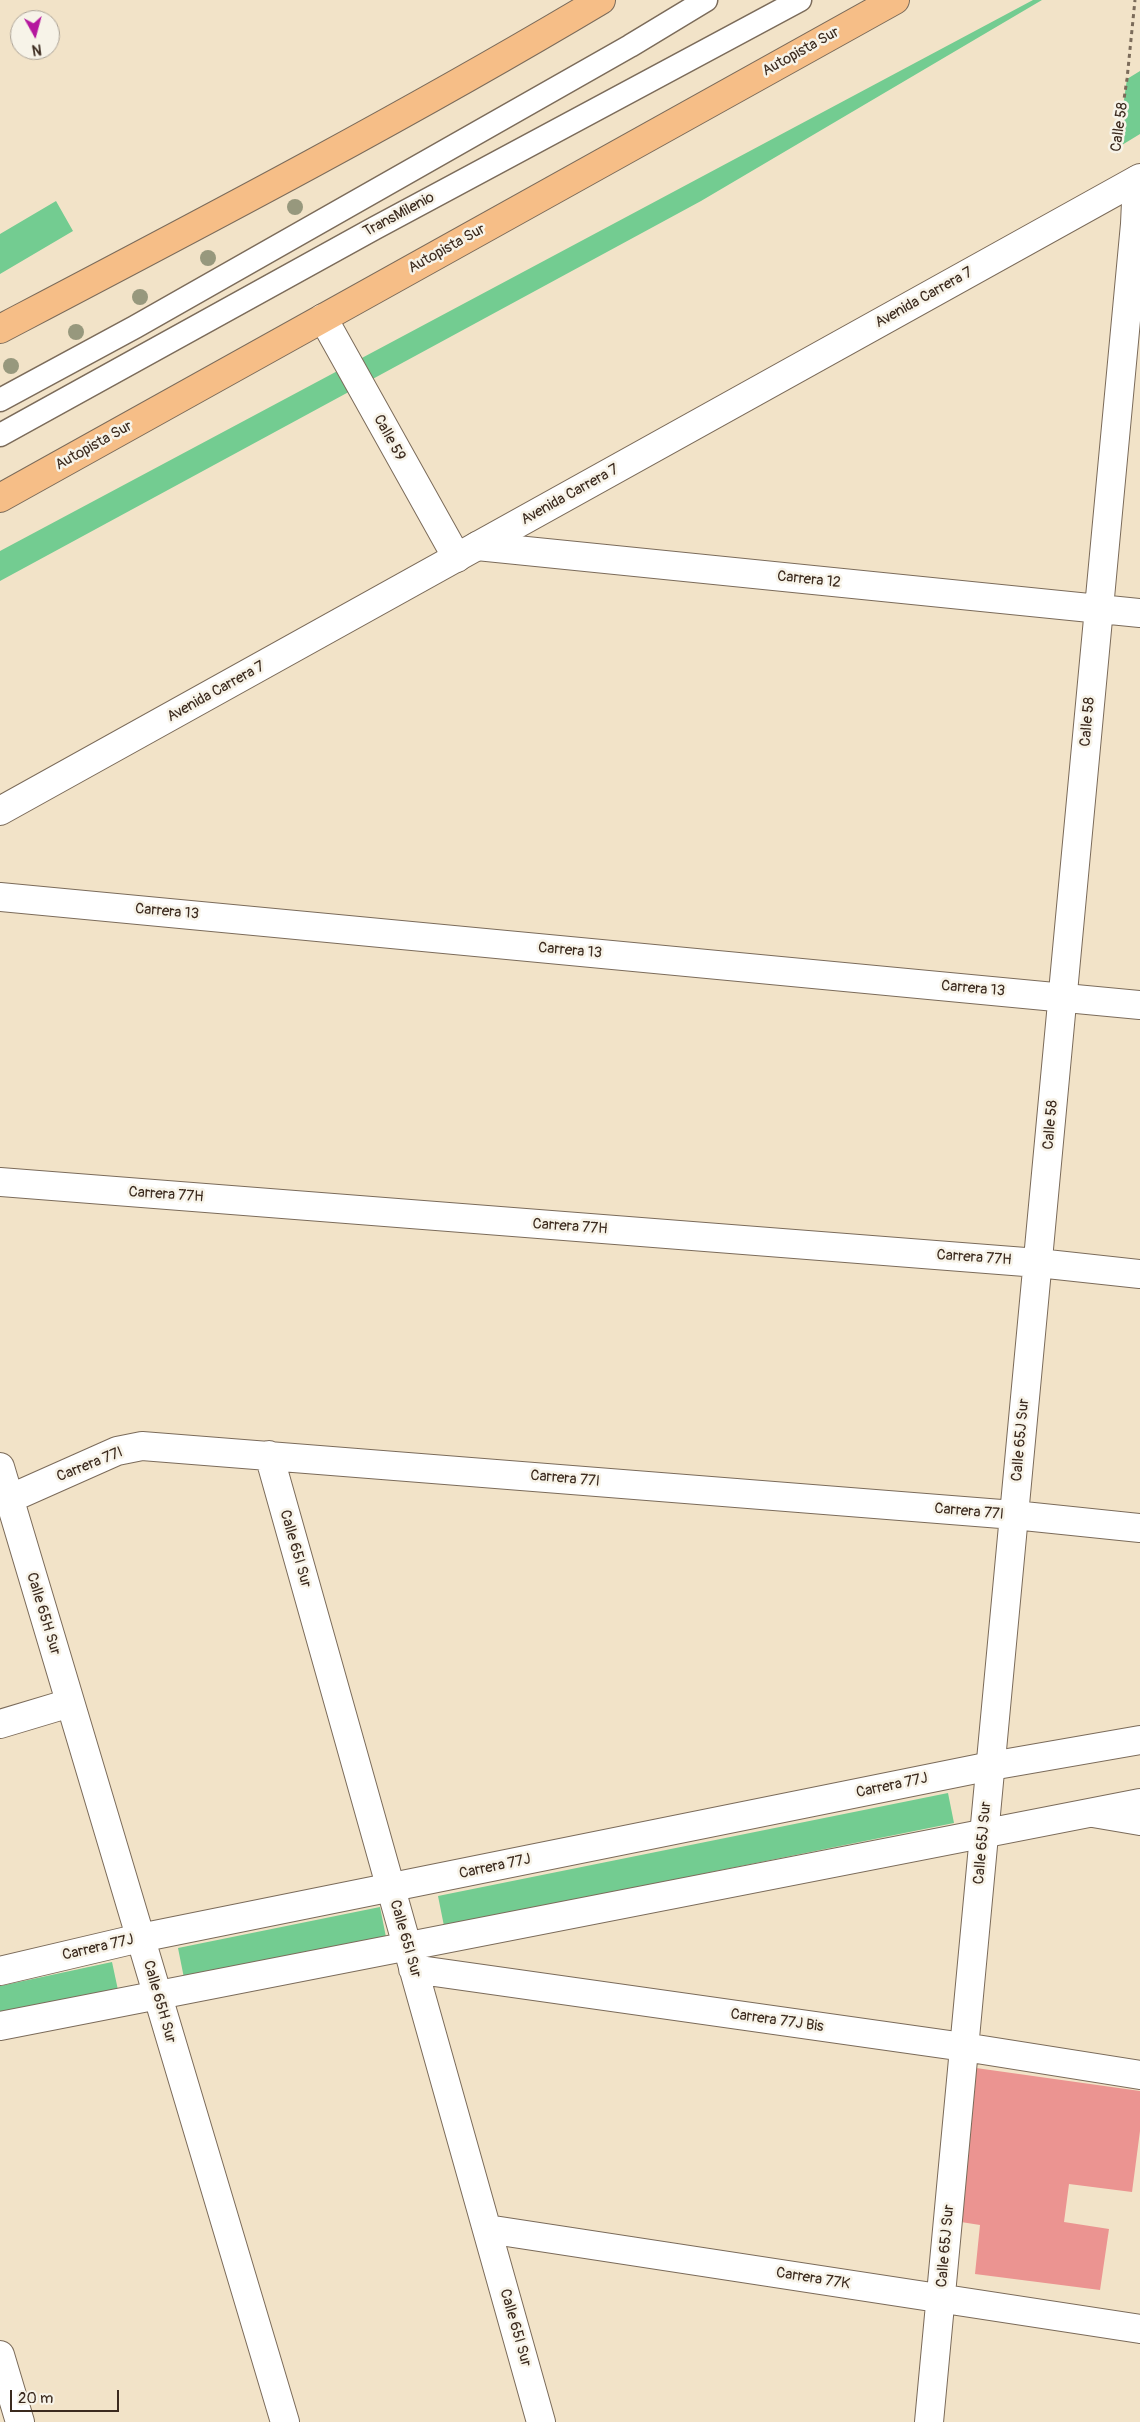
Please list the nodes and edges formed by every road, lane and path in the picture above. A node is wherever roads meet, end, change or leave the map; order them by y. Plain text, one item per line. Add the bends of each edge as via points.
1 (601, 0) edge
2 (706, 0) edge
3 (800, 0) edge
4 (895, 0) edge
5 (1135, 0) edge
6 (1138, 179) edge
7 (1112, 194) junction
8 (1138, 224) edge
9 (323, 318) junction
10 (0, 329) edge
11 (0, 400) edge
12 (0, 435) edge
13 (0, 498) edge
14 (467, 552) junction
15 (1099, 609) junction
16 (1140, 613) edge
17 (0, 811) edge
18 (0, 897) edge
19 (1062, 998) junction
20 (1140, 1005) edge
21 (0, 1182) edge
22 (1038, 1264) junction
23 (1140, 1274) edge
24 (268, 1455) junction
25 (0, 1467) edge
26 (5, 1499) edge
27 (1014, 1515) junction
28 (1140, 1528) edge
29 (70, 1703) junction
30 (0, 1724) edge
31 (1140, 1740) edge
32 (991, 1766) junction
33 (1140, 1803) edge
34 (1087, 1812) junction
35 (1140, 1820) edge
36 (984, 1832) junction
37 (391, 1889) junction
38 (140, 1938) junction
39 (410, 1958) junction
40 (0, 1971) edge
41 (156, 1996) junction
42 (0, 2026) edge
43 (964, 2047) junction
44 (1140, 2075) edge
45 (487, 2230) junction
46 (941, 2298) junction
47 (1140, 2329) edge
48 (0, 2355) edge
49 (20, 2422) edge
50 (285, 2422) edge
51 (541, 2422) edge
52 (929, 2422) edge

1 - 10 highway via 194,227
2 - 11 lane via 144,322
3 - 12 lane, TransMilenio via 366,233
4 - 9 highway, Autopista Sur
5 - 7 path, Calle 58
6 - 7 street, Avenida Carrera 7
6 - 8 street, Calle 58
7 - 14 street, Avenida Carrera 7
8 - 15 street, Calle 58
9 - 13 highway, Autopista Sur
9 - 14 street, Calle 59
14 - 15 street, Carrera 12
14 - 17 street, Avenida Carrera 7
15 - 16 street, Carrera 12
15 - 19 street, Calle 58
18 - 19 street, Carrera 13
19 - 20 street, Carrera 13
19 - 22 street, Calle 58
21 - 22 street, Carrera 77H
22 - 23 street, Carrera 77H
22 - 27 street, Calle 65J Sur
24 - 26 street, Carrera 77I via 142,1446 117,1451
24 - 27 street, Carrera 77I
24 - 37 street, Calle 65I Sur
25 - 26 street, Calle 65H Sur
26 - 29 street, Calle 65H Sur
27 - 28 street, Carrera 77I
27 - 32 street, Calle 65J Sur
29 - 30 street
29 - 38 street, Calle 65H Sur
31 - 32 street
32 - 36 street, Calle 65J Sur
32 - 37 street, Carrera 77J
33 - 34 street
34 - 35 street
34 - 36 street
36 - 39 street
36 - 43 street, Calle 65J Sur
37 - 38 street, Carrera 77J
37 - 39 street, Calle 65I Sur
38 - 40 street, Carrera 77J
38 - 41 street, Calle 65H Sur
39 - 41 street
39 - 43 street, Carrera 77J Bis
39 - 45 street, Calle 65I Sur
41 - 42 street
41 - 50 street, Calle 65H Sur
43 - 44 street, Carrera 77J Bis
43 - 46 street, Calle 65J Sur
45 - 46 street, Carrera 77K
45 - 51 street, Calle 65I Sur
46 - 47 street, Carrera 77K
46 - 52 street, Calle 65J Sur
48 - 49 street

